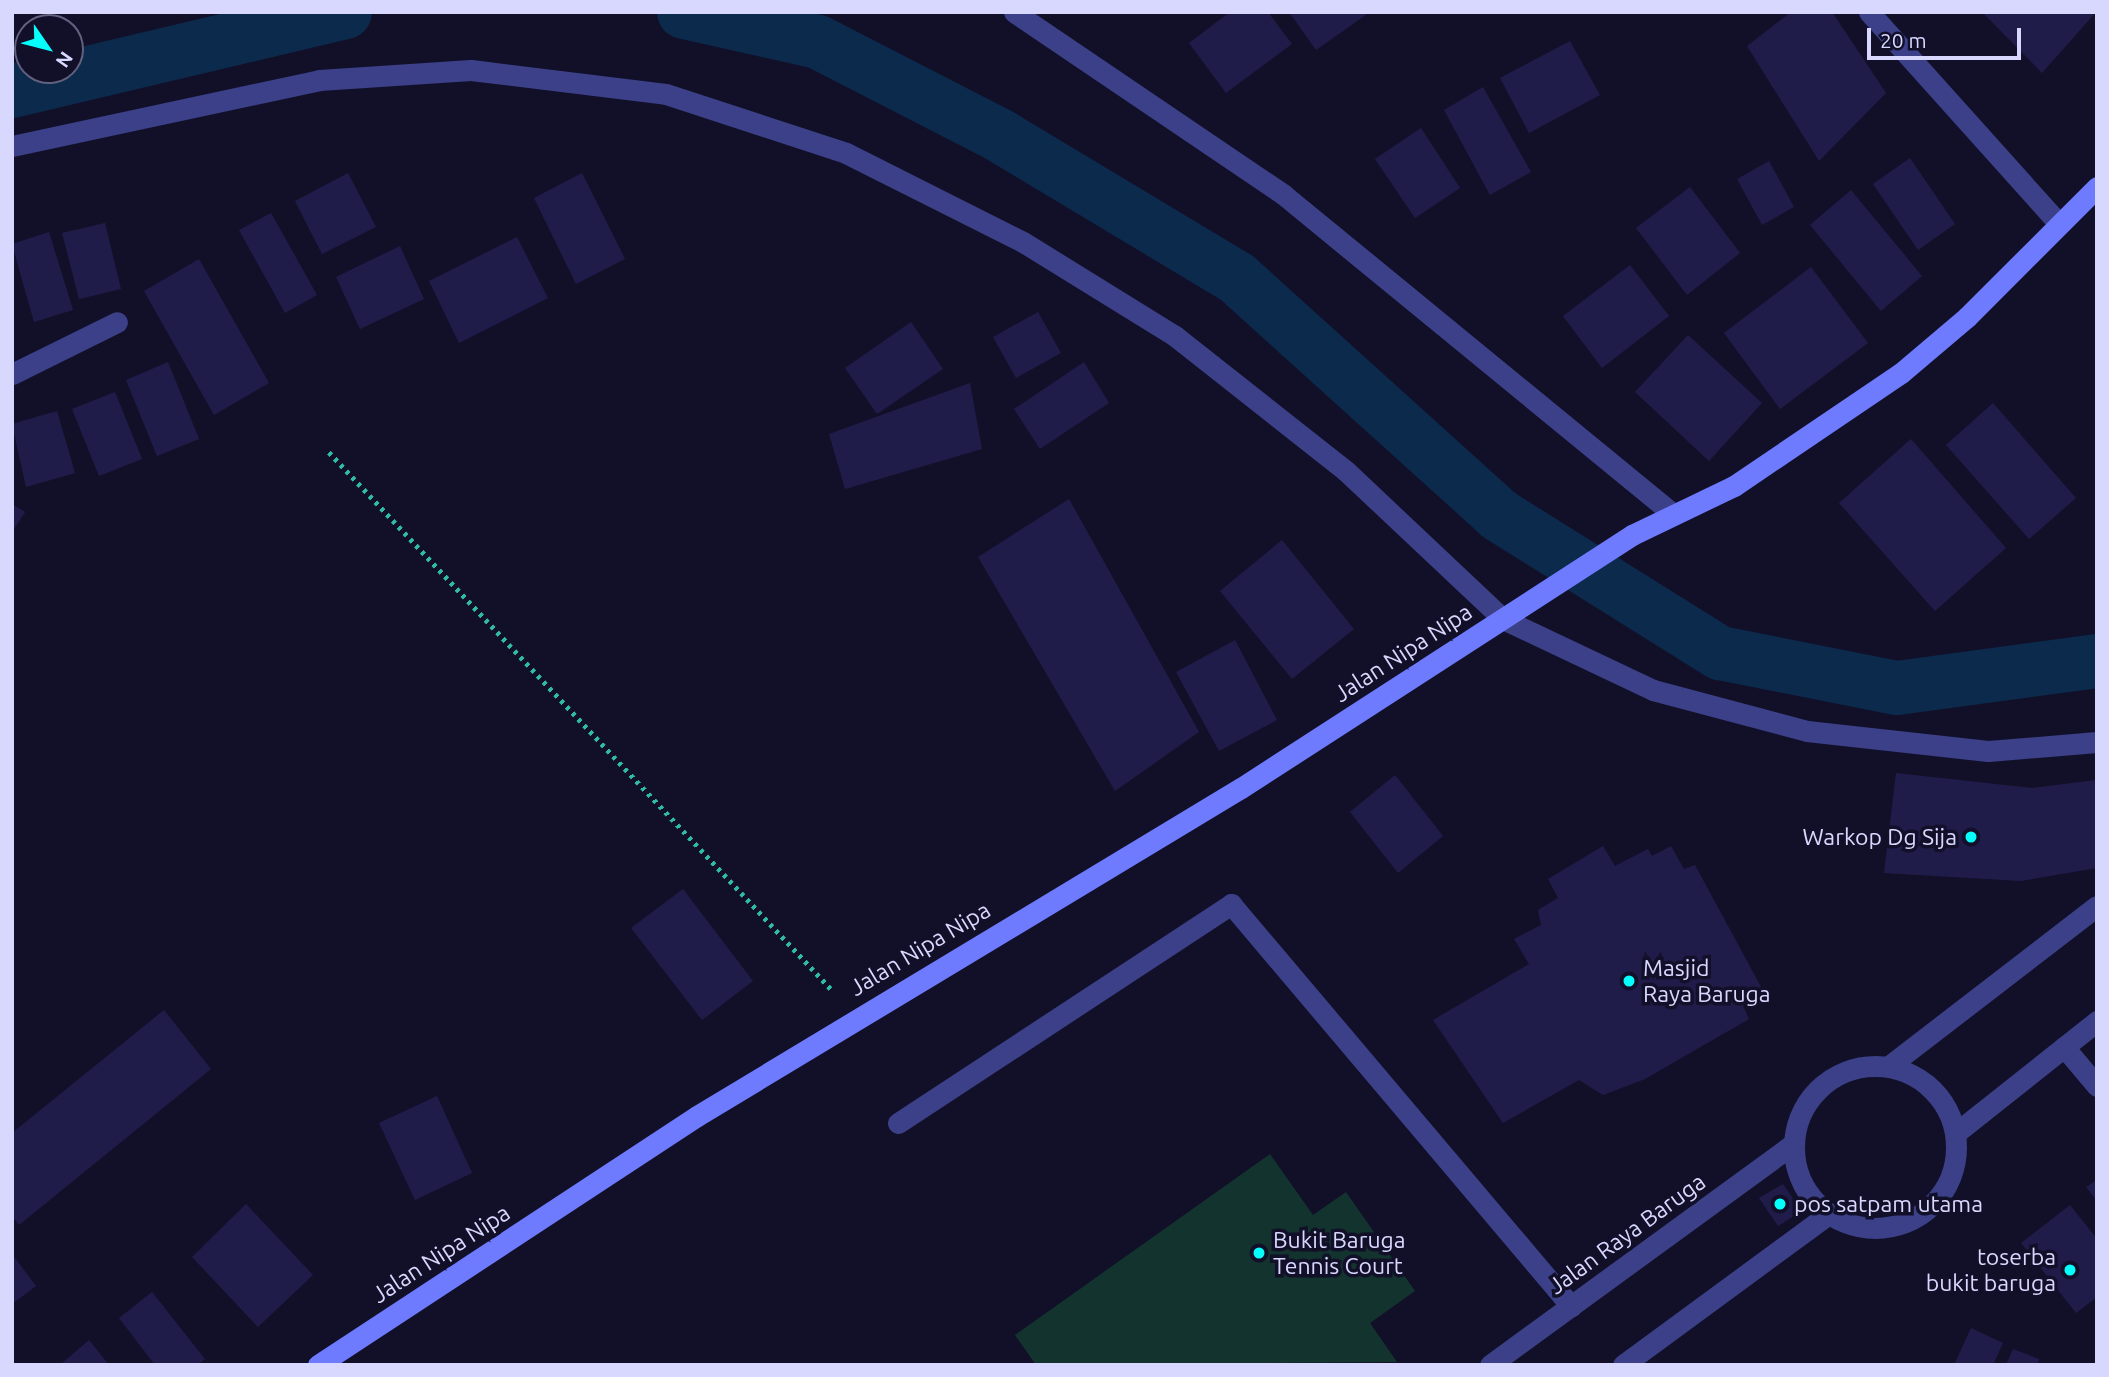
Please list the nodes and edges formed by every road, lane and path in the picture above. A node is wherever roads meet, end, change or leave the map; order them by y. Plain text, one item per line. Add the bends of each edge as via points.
1 (1014, 12) edge
2 (1869, 12) edge
3 (12, 146) edge
4 (2097, 187) edge
5 (2059, 224) junction
6 (117, 322) dead end
7 (12, 374) edge
8 (329, 452) dead end
9 (1673, 514) junction
10 (1503, 619) junction
11 (2097, 742) edge
12 (2097, 906) edge
13 (856, 1017) junction
14 (2097, 1021) edge
15 (2064, 1047) junction
16 (1889, 1066) junction
17 (2097, 1086) edge
18 (898, 1124) dead end
19 (1957, 1132) junction
20 (1793, 1144) junction
21 (1827, 1215) junction
22 (1571, 1306) junction
23 (318, 1365) edge
24 (1490, 1365) edge
25 (1623, 1365) edge

1 - 9 street via 1284,195
2 - 5 street
3 - 10 street via 319,80 471,71 666,94 846,153 1023,242 1175,336 1346,471
4 - 5 street, Jalan Nipa Nipa
5 - 9 street, Jalan Nipa Nipa via 1900,373 1734,486
6 - 7 street
8 - 13 path
9 - 10 street, Jalan Nipa Nipa via 1632,535
10 - 11 street via 1653,690 1807,732 1988,751
10 - 13 street, Jalan Nipa Nipa via 1241,788
12 - 16 street
13 - 23 street, Jalan Nipa Nipa
14 - 15 street
15 - 17 street
15 - 19 street
16 - 19 street via 1921,1077 1944,1101
16 - 20 street via 1855,1067 1824,1083 1801,1110
18 - 22 street via 1231,904
19 - 21 street via 1951,1180 1920,1217 1873,1230
20 - 21 street via 1801,1185
20 - 22 street, Jalan Raya Baruga
21 - 25 street
22 - 24 street, Jalan Raya Baruga

